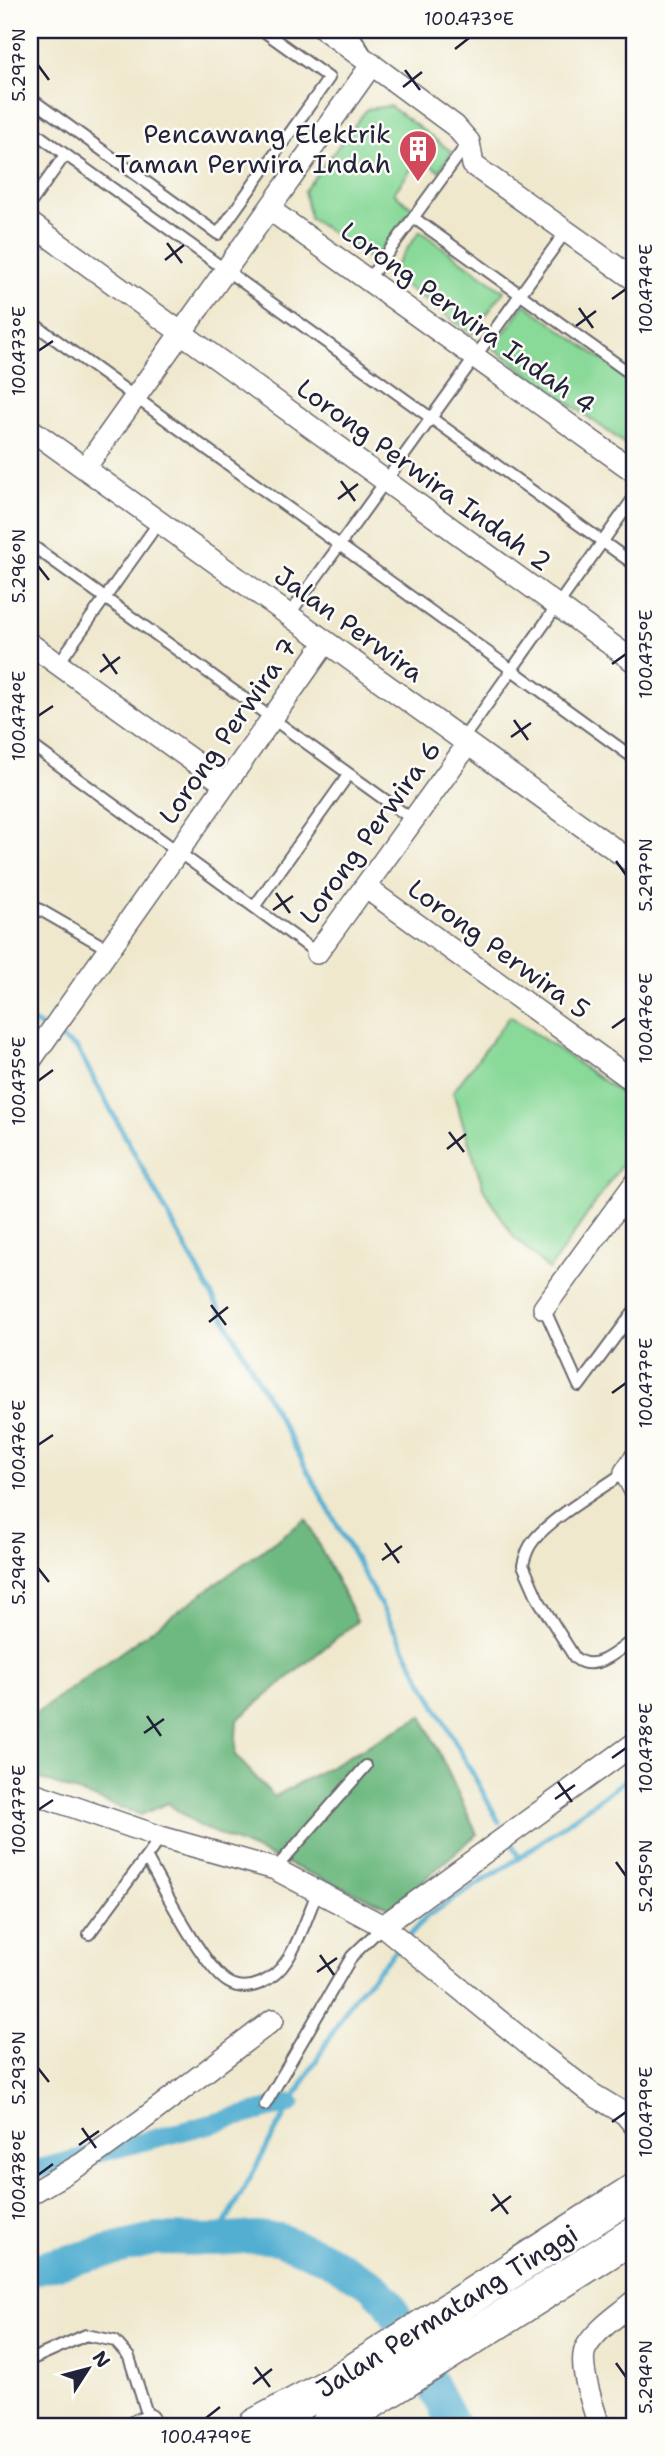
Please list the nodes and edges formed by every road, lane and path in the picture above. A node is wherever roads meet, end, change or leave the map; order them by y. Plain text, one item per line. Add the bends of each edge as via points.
1 (262, 30) edge
2 (325, 30) edge
3 (351, 30) edge
4 (372, 64) junction
5 (30, 98) edge
6 (30, 130) edge
7 (469, 142) junction
8 (65, 155) junction
9 (30, 204) edge
10 (269, 209) junction
11 (414, 218) junction
12 (30, 223) edge
13 (566, 231) junction
14 (225, 270) junction
15 (368, 280) junction
16 (635, 280) edge
17 (520, 294) junction
18 (30, 321) edge
19 (180, 334) junction
20 (475, 357) junction
21 (635, 377) edge
22 (135, 398) junction
23 (431, 418) junction
24 (30, 429) edge
25 (85, 468) junction
26 (635, 472) edge
27 (385, 481) junction
28 (635, 496) edge
29 (159, 522) junction
30 (603, 542) junction
31 (30, 544) edge
32 (339, 545) junction
33 (635, 565) edge
34 (105, 599) junction
35 (558, 606) junction
36 (289, 615) junction
37 (326, 642) junction
38 (30, 645) edge
39 (635, 662) edge
40 (58, 664) junction
41 (512, 670) junction
42 (271, 719) junction
43 (465, 742) junction
44 (30, 744) edge
45 (635, 759) edge
46 (349, 774) junction
47 (225, 784) junction
48 (413, 820) junction
49 (177, 852) junction
50 (634, 860) edge
51 (365, 887) junction
52 (30, 904) edge
53 (254, 907) junction
54 (108, 949) junction
55 (317, 953) joint
56 (36, 1045) edge
57 (635, 1082) edge
58 (635, 1182) edge
59 (544, 1308) joint
60 (635, 1310) edge
61 (632, 1474) edge
62 (635, 1638) edge
63 (635, 1743) edge
64 (366, 1766) dead end
65 (30, 1792) edge
66 (160, 1837) junction
67 (146, 1857) junction
68 (275, 1869) junction
69 (318, 1891) junction
70 (390, 1931) junction
71 (89, 1934) dead end
72 (274, 2020) dead end
73 (265, 2105) dead end
74 (632, 2114) edge
75 (635, 2191) edge
76 (30, 2194) edge
77 (635, 2234) edge
78 (635, 2301) edge
79 (30, 2360) edge
80 (341, 2419) edge
81 (142, 2423) edge
82 (256, 2426) edge
83 (599, 2426) edge

1 - 5 lane via 329,78 218,233
2 - 4 street
3 - 4 lane
4 - 7 street via 455,126
4 - 10 street
6 - 8 lane
7 - 11 lane
7 - 13 street via 473,165
8 - 9 lane
8 - 14 lane
10 - 14 street
10 - 15 street, Lorong Perwira Indah 4
11 - 15 lane
11 - 17 lane
12 - 19 street, Lorong Perwira Indah 2
13 - 16 street
13 - 17 lane
14 - 19 street
14 - 23 lane
15 - 20 street, Lorong Perwira Indah 4
17 - 20 lane
17 - 21 lane
18 - 22 lane
19 - 22 street
19 - 27 street, Lorong Perwira Indah 2
20 - 23 lane
20 - 26 street, Lorong Perwira Indah 4
22 - 25 street
22 - 32 lane
23 - 27 lane
23 - 30 lane
24 - 25 street, Jalan Perwira
25 - 29 street, Jalan Perwira
27 - 32 lane
27 - 35 street, Lorong Perwira Indah 2
28 - 30 lane
29 - 34 lane
29 - 36 street, Jalan Perwira
30 - 33 lane
30 - 35 lane
31 - 34 lane
32 - 36 lane
32 - 41 lane
34 - 40 lane
34 - 42 lane
35 - 39 street, Lorong Perwira Indah 2
35 - 41 lane
36 - 37 street, Jalan Perwira
37 - 42 street, Lorong Perwira 7
37 - 43 street, Jalan Perwira
38 - 40 street
40 - 47 street
41 - 43 lane
41 - 45 lane
42 - 46 lane
42 - 47 street, Lorong Perwira 7
43 - 48 street, Lorong Perwira 6
43 - 50 street, Jalan Perwira
44 - 49 lane
46 - 48 lane
46 - 53 lane
47 - 49 street, Lorong Perwira 7
48 - 51 street, Lorong Perwira 6
49 - 53 lane
49 - 54 street, Lorong Perwira 7
51 - 55 street, Lorong Perwira 6
51 - 57 street, Lorong Perwira 5
52 - 54 lane
53 - 55 lane
54 - 56 street, Lorong Perwira 7
58 - 59 street
59 - 60 lane via 579,1386
61 - 62 lane via 551,1524 535,1539 523,1565 538,1599 581,1663 612,1656
63 - 70 street
64 - 68 lane
65 - 66 street
66 - 67 lane
66 - 68 street
67 - 69 lane via 211,1967 229,1983 248,1988 269,1978 287,1961
67 - 71 lane
68 - 69 street
69 - 70 street
70 - 73 lane via 352,1956
70 - 74 street via 592,2094
72 - 76 street via 83,2163
75 - 82 highway, Jalan Permatang Tinggi via 336,2383
77 - 80 highway, Jalan Permatang Tinggi
78 - 83 street via 585,2348 583,2364
79 - 81 lane via 86,2335 115,2341 129,2357

